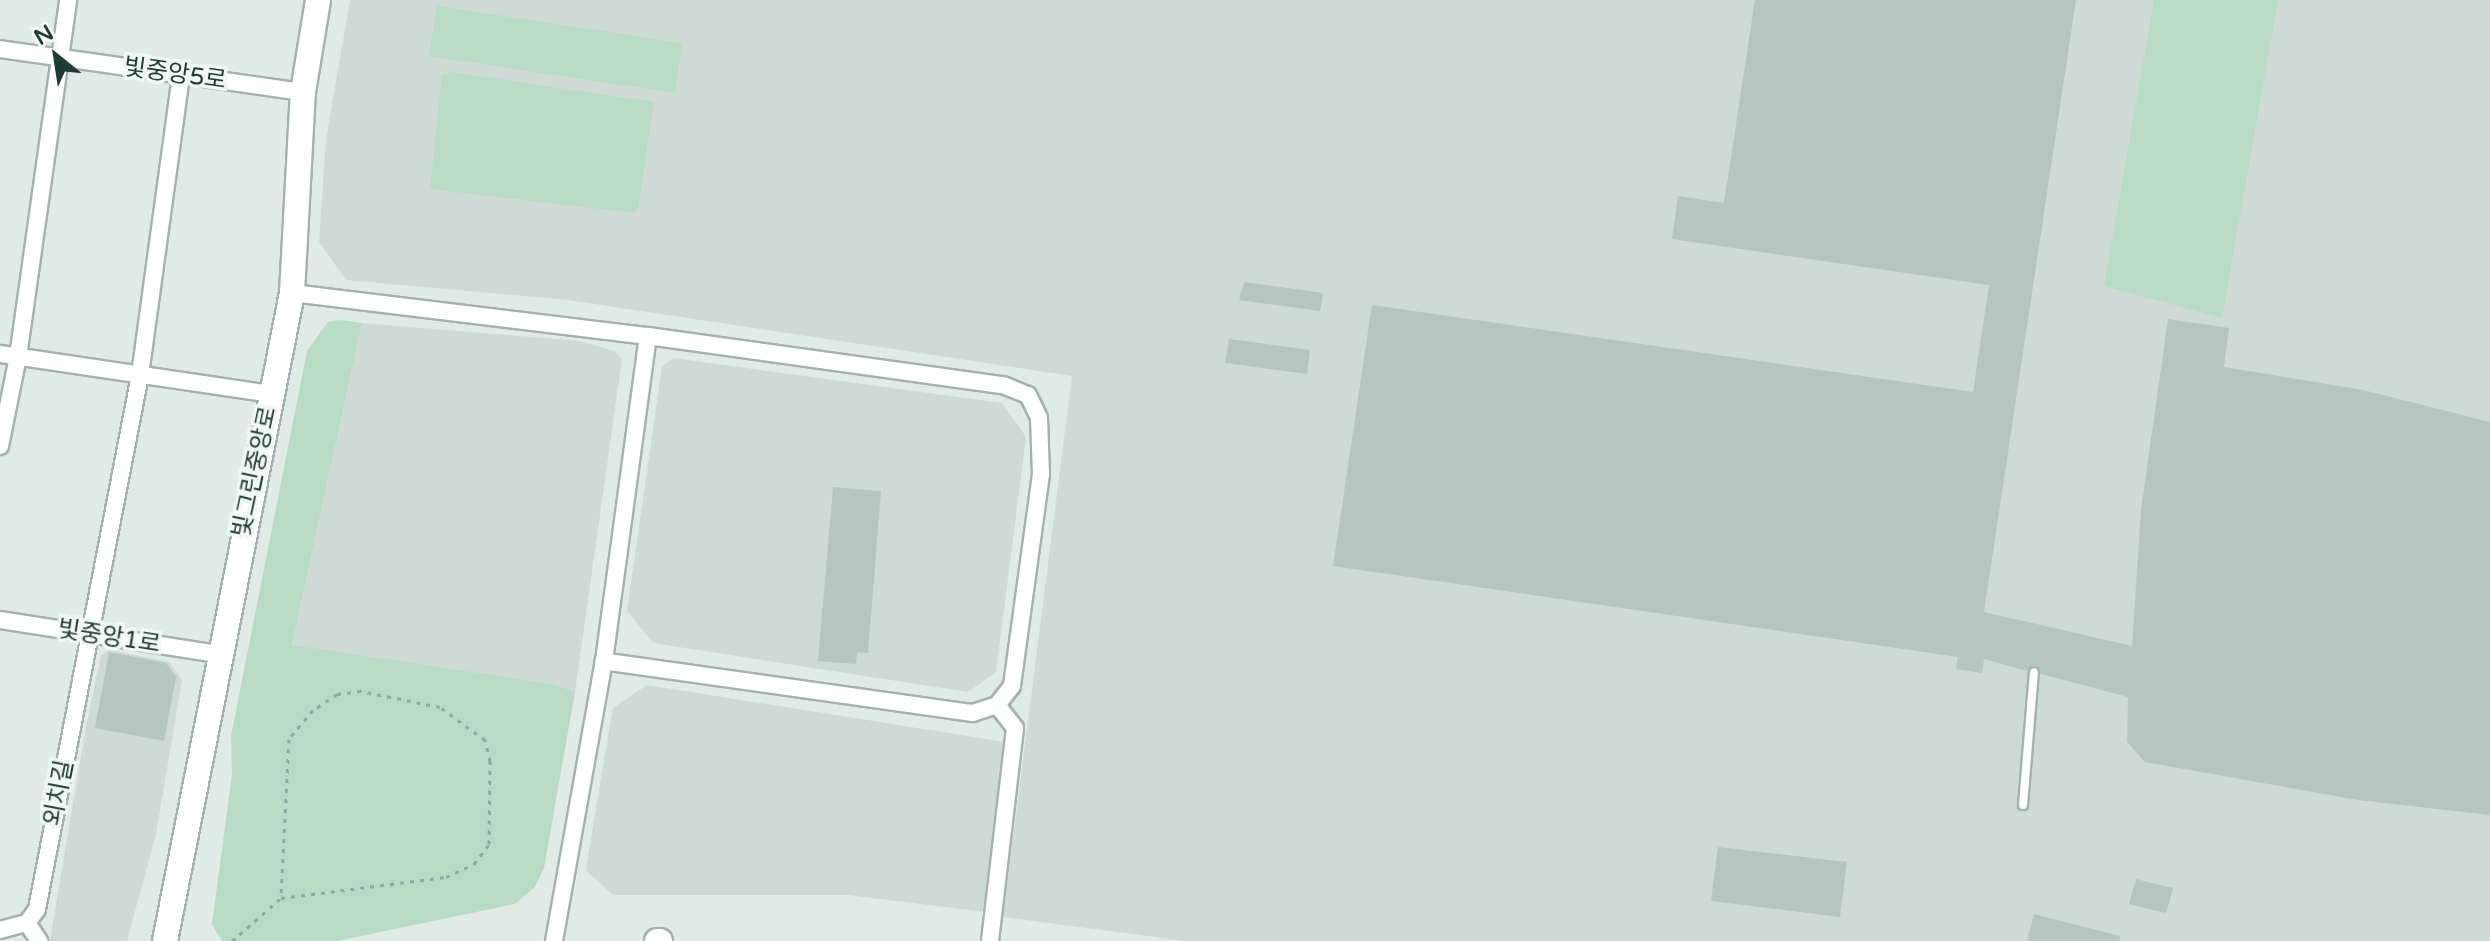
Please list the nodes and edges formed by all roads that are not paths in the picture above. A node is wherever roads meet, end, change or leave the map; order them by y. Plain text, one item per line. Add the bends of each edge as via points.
1 (68, 0) edge
2 (318, 0) edge
3 (0, 49) edge
4 (60, 57) junction
5 (181, 75) junction
6 (303, 92) junction
7 (292, 293) junction
8 (648, 336) junction
9 (0, 354) edge
10 (18, 357) junction
11 (140, 375) junction
12 (271, 394) junction
13 (0, 446) edge
14 (0, 620) edge
15 (90, 634) junction
16 (217, 654) junction
17 (604, 661) junction
18 (2034, 672) dead end
19 (997, 705) junction
20 (2023, 805) dead end
21 (27, 923) junction
22 (0, 930) edge
23 (39, 941) edge
24 (165, 941) edge
25 (554, 941) edge
26 (990, 941) edge

1 - 4 street
2 - 6 street, 빛그린중앙로
3 - 4 street, 빛중앙5로
4 - 5 street, 빛중앙5로
4 - 10 street
5 - 6 street, 빛중앙5로
5 - 11 street, 외치길
6 - 7 street, 빛그린중앙로
7 - 8 street
7 - 12 street, 빛그린중앙로
8 - 17 street
8 - 19 street via 1003,385 1028,395 1039,418 1041,474 1012,686
9 - 10 street
10 - 11 street
10 - 13 street
11 - 12 street
11 - 15 street, 외치길
12 - 16 street, 빛그린중앙로
14 - 15 street, 빛중앙1로
15 - 16 street, 빛중앙1로
15 - 21 street, 외치길 via 37,909
16 - 24 street, 빛그린중앙로
17 - 19 street via 972,713
17 - 25 street
18 - 20 lane
19 - 26 street via 1015,728
21 - 22 street
21 - 23 street

